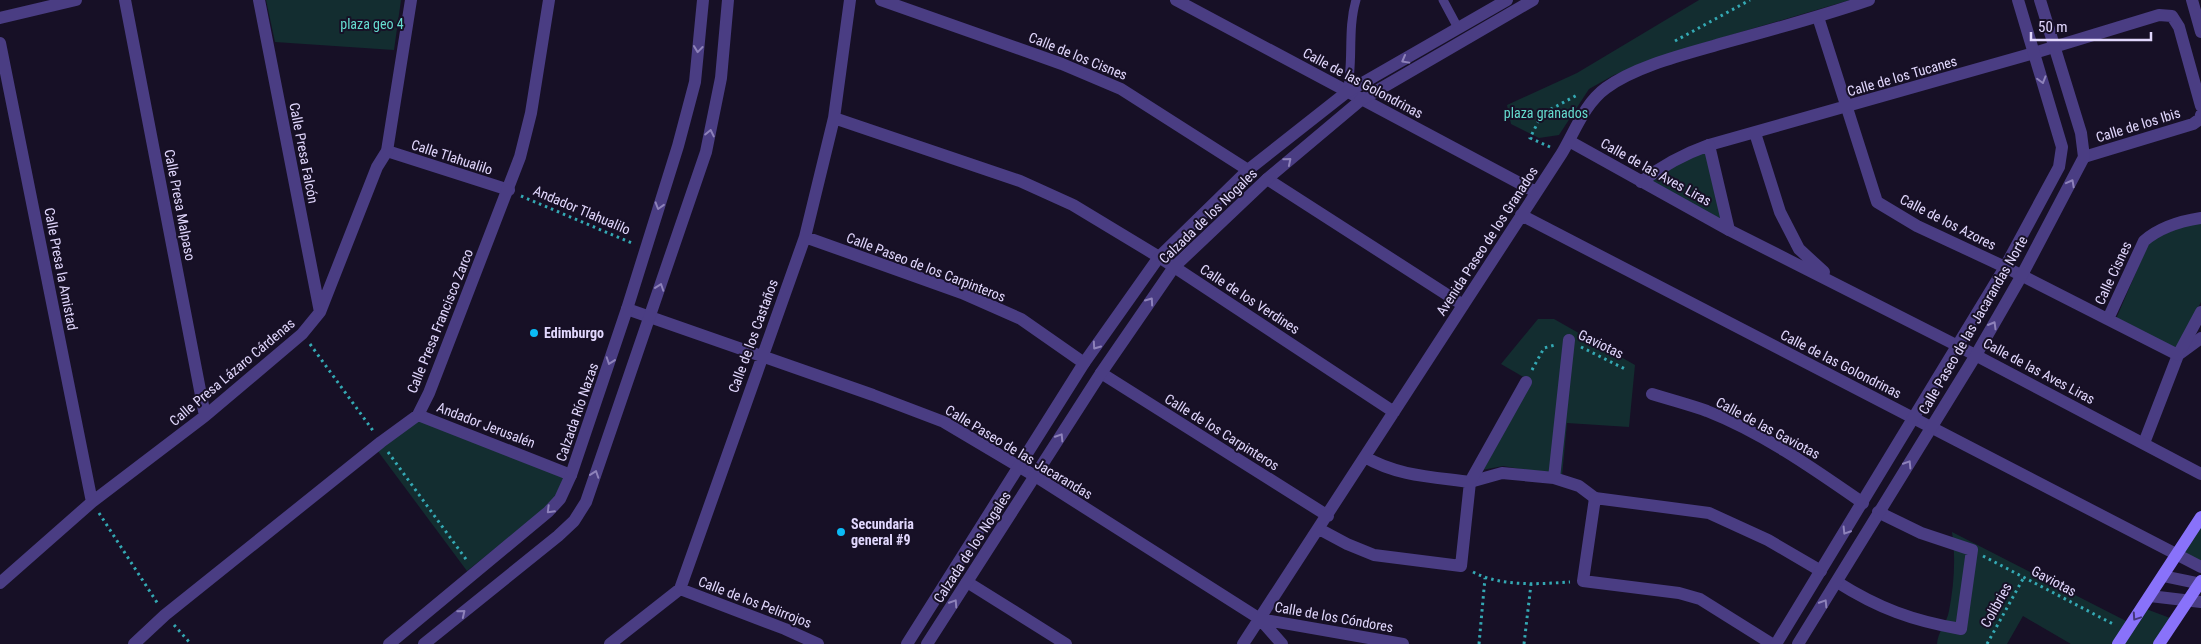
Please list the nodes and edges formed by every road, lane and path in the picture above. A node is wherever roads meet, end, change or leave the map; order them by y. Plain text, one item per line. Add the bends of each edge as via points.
1 (76, 0) edge
2 (125, 0) edge
3 (259, 0) edge
4 (411, 0) edge
5 (549, 0) edge
6 (703, 0) edge
7 (728, 0) edge
8 (850, 0) edge
9 (881, 0) edge
10 (1176, 0) edge
11 (1356, 0) edge
12 (1443, 0) edge
13 (1507, 0) edge
14 (1533, 0) edge
15 (1869, 0) edge
16 (2018, 0) edge
17 (2040, 0) edge
18 (2192, 0) edge
19 (1818, 17) junction
20 (0, 18) edge
21 (1458, 28) junction
22 (2201, 32) edge
23 (0, 43) edge
24 (2054, 47) junction
25 (2034, 53) junction
26 (1425, 55) junction
27 (1347, 92) junction
28 (1361, 100) junction
29 (2201, 106) edge
30 (1846, 108) junction
31 (2200, 117) edge
32 (834, 118) junction
33 (1755, 133) junction
34 (1569, 141) junction
35 (1709, 145) junction
36 (386, 152) junction
37 (2084, 157) junction
38 (1248, 170) junction
39 (1267, 179) junction
40 (1642, 182) junction
41 (509, 190) junction
42 (1536, 192) junction
43 (1521, 215) junction
44 (2201, 218) edge
45 (1729, 230) junction
46 (804, 237) junction
47 (646, 249) junction
48 (1159, 256) junction
49 (1174, 267) junction
50 (2005, 267) junction
51 (2022, 276) junction
52 (1833, 280) junction
53 (1463, 305) junction
54 (627, 309) junction
55 (320, 312) junction
56 (2201, 312) edge
57 (650, 316) junction
58 (2108, 319) junction
59 (2201, 338) edge
60 (1569, 340) junction
61 (1958, 346) junction
62 (1976, 355) junction
63 (2178, 355) junction
64 (761, 356) junction
65 (1084, 363) junction
66 (1626, 370) dead end
67 (1101, 373) junction
68 (1526, 382) joint
69 (1652, 394) dead end
70 (1394, 412) junction
71 (418, 415) junction
72 (205, 416) junction
73 (1914, 418) junction
74 (1931, 427) junction
75 (2144, 443) junction
76 (1365, 458) junction
77 (1019, 466) junction
78 (2201, 474) edge
79 (571, 475) junction
80 (1035, 476) junction
81 (1554, 478) junction
82 (1470, 482) junction
83 (1595, 498) junction
84 (92, 502) junction
85 (1863, 502) junction
86 (1878, 512) junction
87 (1328, 516) junction
88 (2201, 517) edge
89 (1319, 529) junction
90 (1972, 550) junction
91 (2176, 555) junction
92 (1461, 566) junction
93 (2201, 567) edge
94 (1821, 571) junction
95 (2163, 576) junction
96 (1485, 578) junction
97 (2024, 578) junction
98 (1583, 581) junction
99 (967, 582) junction
100 (1837, 582) junction
101 (0, 583) edge
102 (2200, 583) edge
103 (1531, 584) junction
104 (680, 590) junction
105 (2150, 596) junction
106 (2187, 600) junction
107 (2201, 602) edge
108 (165, 615) junction
109 (1260, 619) junction
110 (2126, 632) junction
111 (134, 644) edge
112 (191, 644) edge
113 (389, 644) edge
114 (424, 644) edge
115 (610, 644) edge
116 (818, 644) edge
117 (907, 644) edge
118 (927, 644) edge
119 (1066, 644) edge
120 (1243, 644) edge
121 (1282, 644) edge
122 (1403, 644) edge
123 (1479, 644) edge
124 (1524, 644) edge
125 (1772, 644) edge
126 (1776, 644) edge
127 (1798, 644) edge
128 (1987, 644) edge
129 (2118, 644) edge
130 (2159, 644) edge

1 - 20 street
2 - 72 street, Calle Presa Malpaso
3 - 55 street, Calle Presa Falcón
4 - 36 street, Calle Presa Lázaro Cárdenas
5 - 41 street, Calle Presa Francisco Zarco via 531,113
6 -> 47 street, Calzada Río Nazas via 694,82
57 -> 7 street via 706,152 721,78
8 - 32 street, Calle de los Castaños
9 - 38 street, Calle de los Cisnes via 1062,64 1121,89
10 - 27 street, Calle de las Golondrinas
11 - 27 lane
12 - 21 lane
13 - 21 street, Calzada de los Nogales
14 - 26 street, Calzada de los Nogales
15 - 19 street, Avenida Paseo de los Granados
16 - 25 street, Calle Paseo de las Jacarandas Norte
17 - 24 street
18 - 22 street
19 - 30 street, Calle de los Azores
19 - 34 street, Avenida Paseo de los Granados via 1679,56 1623,78 1592,101
21 - 26 street, Calzada de los Nogales
23 - 84 street, Calle Presa la Amistad
24 - 25 street, Calle de los Tucanes
24 - 29 street, Calle de los Tucanes via 2159,15 2172,16 2176,19
24 - 37 street via 2081,133
25 - 30 street, Calle de los Tucanes
25 -> 50 street, Calle Paseo de las Jacarandas Norte via 2062,147 2062,157
26 -> 27 street, Calzada de los Nogales
26 - 28 street, Calzada de los Nogales
27 - 28 street, Calle de las Golondrinas
27 - 38 street, Calzada de los Nogales
39 -> 28 street, Calzada de los Nogales
28 - 42 street, Calle de las Golondrinas
30 - 33 street, Calle de los Tucanes
30 - 50 street, Calle de los Azores via 1878,202 1917,226
31 - 37 street, Calle de los Ibis via 2194,124
32 - 46 street, Calle de los Castaños
32 - 48 street, Calle de los Verdines via 1020,181 1073,205
33 - 35 street, Calle de los Tucanes
33 - 52 street via 1780,212 1799,249
34 - 40 street, Calle de las Aves Liras
34 - 42 street, Avenida Paseo de los Granados
35 - 40 street, Calle de los Tucanes via 1662,166
35 - 45 street, Calle de las Aves Liras
36 - 41 street, Calle Tlahualilo
36 - 55 street, Calle Presa Lázaro Cárdenas
51 -> 37 street, Calle Paseo de las Jacarandas Norte
38 - 48 street, Calzada de los Nogales
39 - 49 street, Calzada de los Nogales
39 - 53 street
40 - 45 street, Calle de las Aves Liras
41 - 47 path, Andador Tlahualilo
41 - 71 street, Calle Presa Francisco Zarco
42 - 43 street, Avenida Paseo de los Granados
43 - 53 street, Avenida Paseo de los Granados
43 - 73 street, Calle de las Golondrinas
44 - 58 street, Calle Cisnes via 2165,228 2144,241
45 - 52 street, Calle de las Aves Liras
46 - 64 street, Calle de los Castaños
46 - 65 street, Calle Paseo de los Carpinteros via 971,297 1021,319
47 - 54 street, Calzada Río Nazas
48 - 49 street, Calle de los Verdines
48 -> 65 street, Calzada de los Nogales
67 -> 49 street, Calzada de los Nogales
49 - 70 street, Calle de los Verdines
50 - 51 street, Calle de los Azores
50 - 61 street, Calle Paseo de las Jacarandas Norte
51 - 58 street, Calle de los Azores
62 -> 51 street, Calle Paseo de las Jacarandas Norte
52 - 61 street, Calle de las Aves Liras
53 - 70 street, Avenida Paseo de los Granados
54 - 57 street, Calle Paseo de las Jacarandas
54 -> 79 street, Calzada Río Nazas
55 - 72 street, Calle Presa Lázaro Cárdenas via 302,334
56 - 63 street
57 - 64 street, Calle Paseo de las Jacarandas
114 -> 57 street via 574,521 586,502
58 - 63 street, Calle de los Azores
59 - 63 street
60 - 66 path, Gaviotas
60 - 68 path, Gaviotas via 1544,348
60 - 81 street
61 - 62 street, Calle de las Aves Liras
61 - 73 street, Calle Paseo de las Jacarandas Norte
62 - 74 street, Calle Paseo de las Jacarandas Norte
62 - 75 street, Calle de las Aves Liras
63 - 75 street
64 - 77 street, Calle Paseo de las Jacarandas via 944,422
64 - 104 street, Calle de los Castaños
65 - 77 street, Calzada de los Nogales
80 -> 67 street, Calzada de los Nogales
67 - 87 street, Calle de los Carpinteros
68 - 82 street
69 - 85 street, Calle de las Gaviotas via 1708,412 1765,440
70 - 76 street, Avenida Paseo de los Granados
71 - 79 street, Andador Jerusalén
71 - 108 street, Calle Presa Francisco Zarco
72 - 84 street, Calle Presa Lázaro Cárdenas
73 - 74 street, Calle de las Golondrinas
73 - 85 street, Calle Paseo de las Jacarandas Norte
86 -> 74 street, Calle Paseo de las Jacarandas Norte
74 - 91 street, Calle de las Golondrinas
75 - 78 street, Calle de las Aves Liras
76 - 82 street via 1405,473
76 - 87 street, Avenida Paseo de los Granados
77 - 80 street, Calle Paseo de las Jacarandas
77 - 117 street, Calzada de los Nogales
79 -> 113 street, Calzada Río Nazas via 560,499 548,512
80 - 99 street, Calzada de los Nogales
80 - 109 street, Calle Paseo de las Jacarandas
81 - 82 street via 1502,473
81 - 83 street via 1579,486
82 - 92 street
83 - 94 street via 1709,513 1768,540
83 - 98 street
84 - 101 street, Calle Presa Lázaro Cárdenas
84 - 108 path
85 -> 94 street, Calle Paseo de las Jacarandas Norte
86 - 90 street via 1921,533
86 - 100 street, Calle Paseo de las Jacarandas Norte
87 - 89 street, Avenida Paseo de los Granados
88 - 91 main road
89 - 92 street via 1374,554
89 - 109 street, Avenida Paseo de los Granados
90 - 97 path, Gaviotas
90 - 100 street via 1961,629 1895,614
91 - 93 street, Calle de las Golondrinas
91 - 95 main road
92 - 96 path
94 - 126 street, Calle Paseo de las Jacarandas Norte
95 - 102 street
95 - 105 main road
96 - 103 path
96 - 123 path
97 - 110 path, Gaviotas
97 - 128 path, Colibries
98 - 103 path
98 - 125 street via 1700,598
118 -> 99 street, Calzada de los Nogales
99 - 119 street
127 -> 100 street, Calle Paseo de las Jacarandas Norte
102 - 106 main road
103 - 124 path
104 - 115 street
104 - 116 street, Calle de los Pelirrojos
105 - 106 street
105 -> 110 main road
106 - 107 street
106 - 130 main road
108 - 111 street, Calle Presa Francisco Zarco
108 - 112 path
109 - 120 street, Avenida Paseo de los Granados
109 - 121 street, Calle Paseo de las Jacarandas
109 - 122 street, Calle de los Cóndores
110 - 129 main road

